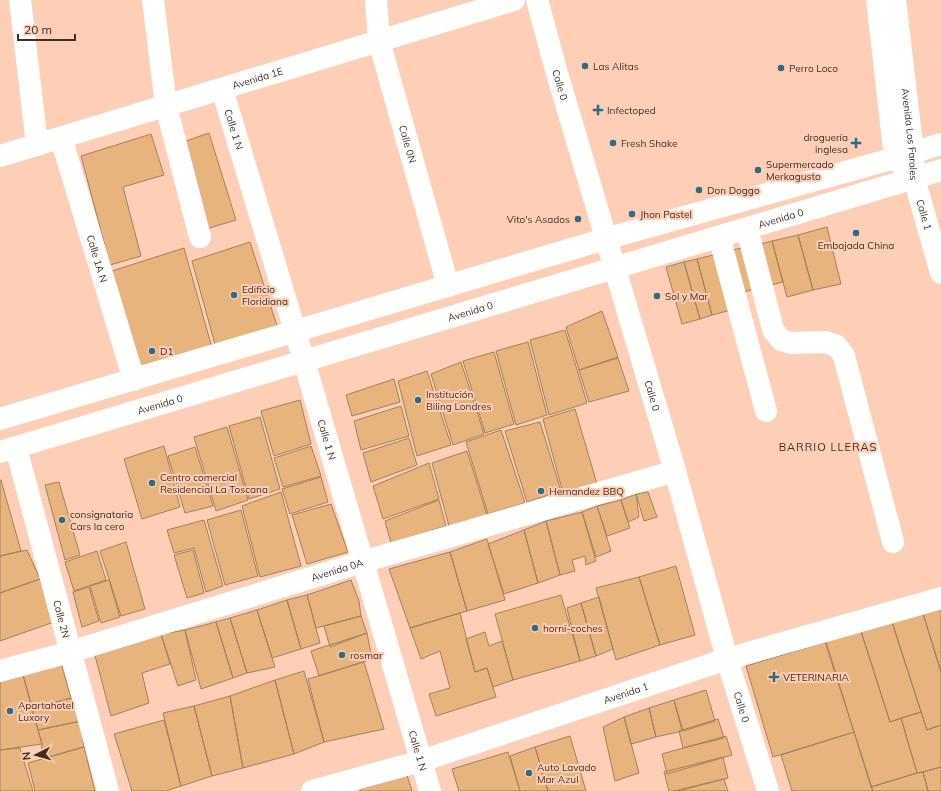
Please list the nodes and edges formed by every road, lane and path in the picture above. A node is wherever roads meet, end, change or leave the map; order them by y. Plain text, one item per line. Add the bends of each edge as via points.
1 (20, 0) edge
2 (153, 0) edge
3 (376, 0) edge
4 (514, 0) edge
5 (537, 0) edge
6 (877, 0) edge
7 (895, 0) edge
8 (379, 41) junction
9 (222, 89) junction
10 (166, 106) junction
11 (61, 138) junction
12 (941, 144) edge
13 (37, 145) junction
14 (0, 156) edge
15 (904, 156) junction
16 (941, 170) edge
17 (914, 178) junction
18 (747, 229) junction
19 (719, 236) junction
20 (200, 237) dead end
21 (606, 239) junction
22 (615, 268) junction
23 (941, 274) edge
24 (448, 286) junction
25 (295, 332) junction
26 (304, 361) junction
27 (134, 380) junction
28 (766, 411) dead end
29 (0, 419) edge
30 (8, 450) edge
31 (675, 472) junction
32 (893, 542) dead end
33 (362, 562) junction
34 (941, 598) edge
35 (70, 652) junction
36 (727, 659) junction
37 (0, 671) edge
38 (421, 761) junction
39 (108, 791) edge
40 (312, 791) edge
41 (430, 791) edge
42 (768, 791) edge

1 - 13 street
2 - 10 street
3 - 8 street, Calle 0N
4 - 8 street, Avenida 1E
5 - 21 street, Calle 0
6 - 15 street, Avenida Los Faroles
7 - 15 street, Avenida Los Faroles
8 - 9 street, Avenida 1E
8 - 24 street, Calle 0N
9 - 10 street, Avenida 1E
9 - 25 street, Calle 1 N
10 - 11 street, Avenida 1E
10 - 20 street
11 - 13 street, Avenida 1E
11 - 27 street, Calle 1A N
12 - 15 street
13 - 14 street, Avenida 1E
15 - 17 street, Avenida Los Faroles
15 - 21 street
16 - 17 street, Avenida 0
17 - 18 street, Avenida 0
17 - 23 street, Calle 1
18 - 19 street, Avenida 0
18 - 32 street via 773,330 781,340 791,343 825,342 837,346 844,356
19 - 22 street, Avenida 0
19 - 28 street
21 - 22 street, Calle 0
21 - 24 street
22 - 26 street, Avenida 0
22 - 31 street, Calle 0
24 - 25 street
25 - 26 street, Calle 1 N
25 - 27 street
26 - 30 street, Avenida 0
26 - 33 street, Calle 1 N
27 - 29 street
30 - 35 street, Calle 2N
31 - 33 street, Avenida 0A
31 - 36 street, Calle 0
33 - 35 street, Avenida 0A
33 - 38 street, Calle 1 N
34 - 36 street, Avenida 1
35 - 37 street, Avenida 0A
35 - 39 street, Calle 2N
36 - 38 street, Avenida 1
36 - 42 street, Calle 0
38 - 40 street, Avenida 1
38 - 41 street, Calle 1 N

